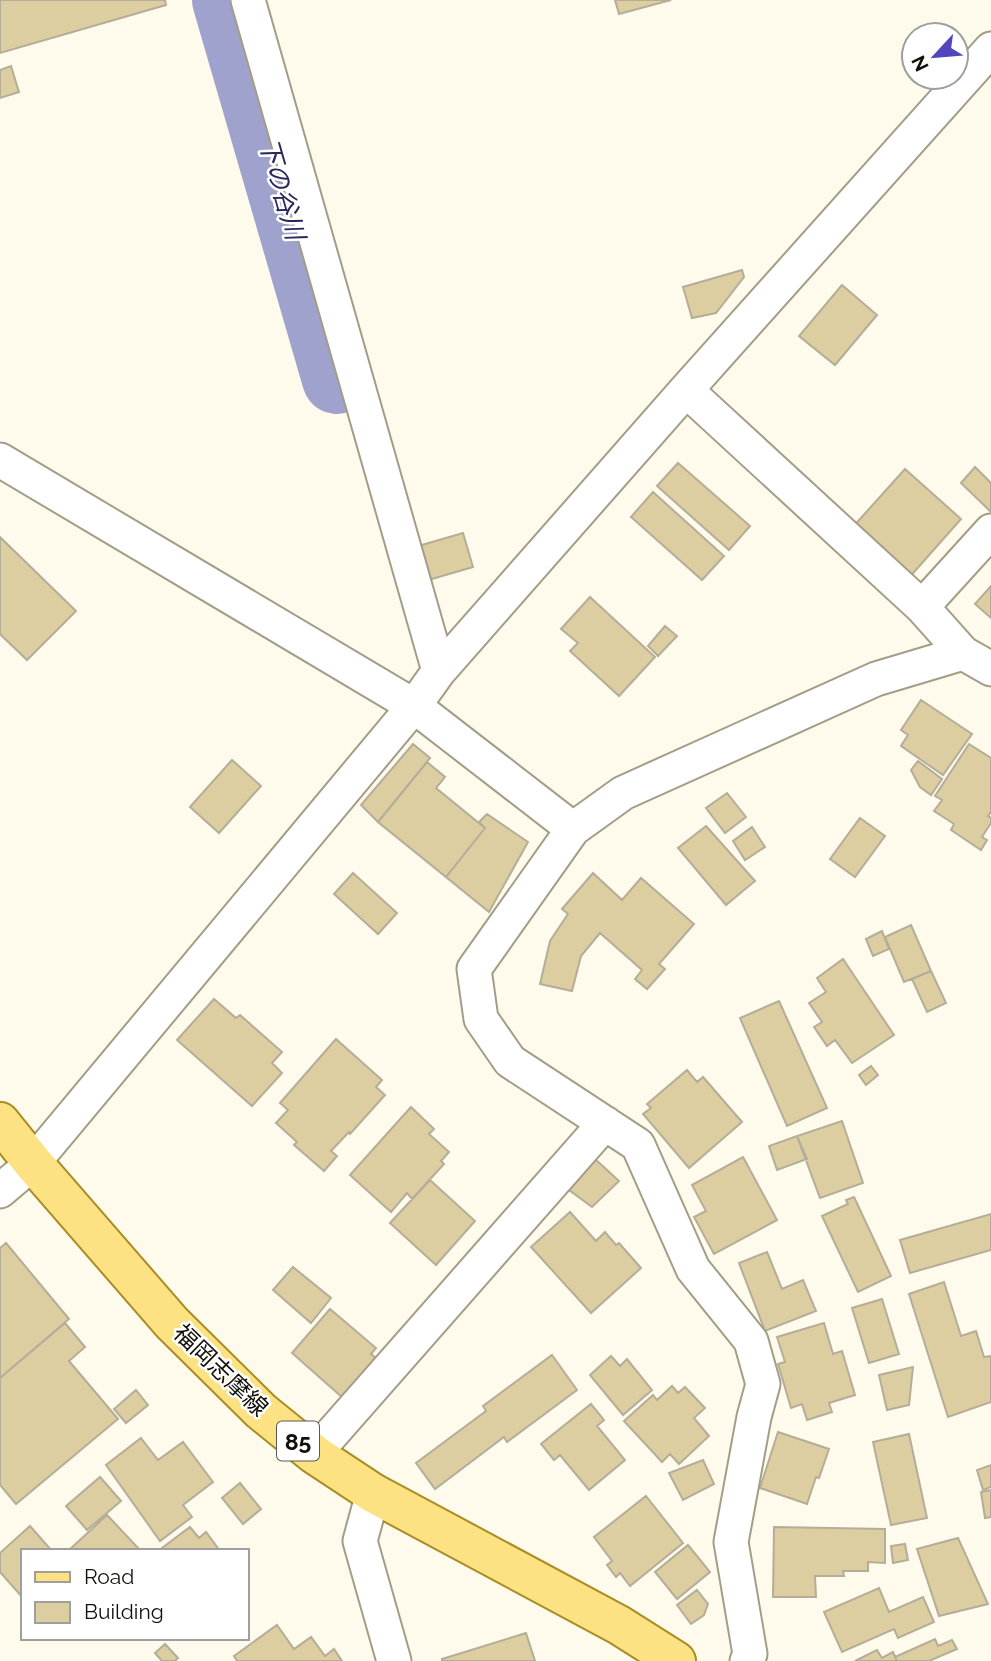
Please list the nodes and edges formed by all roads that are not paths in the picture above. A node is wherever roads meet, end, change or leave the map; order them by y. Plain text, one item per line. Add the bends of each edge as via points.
1 (248, 0) edge
2 (991, 49) edge
3 (686, 390) junction
4 (0, 460) edge
5 (991, 531) edge
6 (922, 607) junction
7 (977, 661) edge
8 (439, 671) junction
9 (414, 706) junction
10 (573, 829) junction
11 (0, 1122) edge
12 (605, 1123) junction
13 (33, 1163) junction
14 (0, 1191) edge
15 (314, 1454) junction
16 (373, 1493) junction
17 (394, 1661) edge
18 (676, 1661) edge
19 (747, 1661) edge

1 - 8 street
2 - 3 street
3 - 6 street
3 - 8 street
4 - 9 street
5 - 6 street
6 - 7 street
7 - 10 street via 876,679 623,793
8 - 9 street
9 - 10 street
9 - 13 street
10 - 12 street via 474,969 481,1019 510,1061
11 - 13 main road, 福岡志摩線 / 85
12 - 15 street
12 - 19 street via 638,1145 693,1269 751,1341 763,1384 731,1542 750,1654
13 - 14 street
13 - 15 main road, 福岡志摩線 / 85 via 173,1324 261,1411
15 - 16 main road, 福岡志摩線 / 85
16 - 17 street via 360,1541
16 - 18 main road, 福岡志摩線 / 85 via 619,1625

